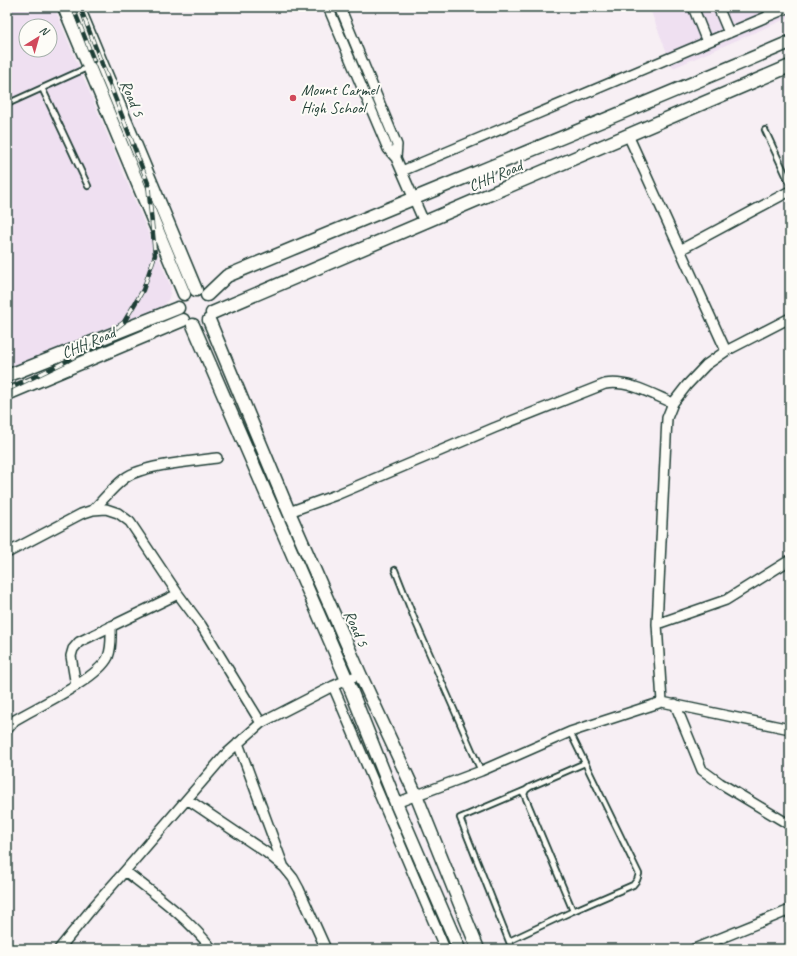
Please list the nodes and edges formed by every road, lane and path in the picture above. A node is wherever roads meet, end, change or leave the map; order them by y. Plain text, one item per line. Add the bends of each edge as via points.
1 (64, 7) edge
2 (78, 7) edge
3 (328, 7) edge
4 (340, 7) edge
5 (693, 7) edge
6 (718, 7) edge
7 (766, 7) edge
8 (790, 7) edge
9 (769, 16) junction
10 (729, 33) junction
11 (707, 42) junction
12 (790, 42) edge
13 (790, 66) edge
14 (89, 67) junction
15 (42, 88) junction
16 (7, 104) edge
17 (765, 130) dead end
18 (628, 135) junction
19 (396, 158) junction
20 (402, 171) junction
21 (790, 184) edge
22 (88, 186) dead end
23 (790, 191) edge
24 (413, 198) junction
25 (424, 222) junction
26 (680, 250) junction
27 (196, 290) junction
28 (184, 294) junction
29 (207, 295) junction
30 (178, 308) junction
31 (211, 316) junction
32 (790, 318) edge
33 (188, 323) junction
34 (726, 351) junction
35 (7, 376) edge
36 (7, 394) edge
37 (673, 403) junction
38 (218, 458) dead end
39 (93, 510) junction
40 (289, 512) junction
41 (7, 553) edge
42 (790, 560) edge
43 (395, 570) dead end
44 (178, 594) junction
45 (657, 624) junction
46 (111, 626) junction
47 (360, 674) junction
48 (348, 680) junction
49 (76, 686) junction
50 (334, 686) junction
51 (662, 702) junction
52 (675, 704) junction
53 (261, 723) junction
54 (790, 729) edge
55 (7, 730) edge
56 (570, 732) junction
57 (238, 743) junction
58 (585, 762) junction
59 (481, 771) junction
60 (526, 790) junction
61 (416, 795) junction
62 (187, 799) junction
63 (396, 802) junction
64 (790, 825) edge
65 (284, 867) junction
66 (125, 871) junction
67 (790, 910) edge
68 (573, 911) junction
69 (509, 940) junction
70 (59, 949) edge
71 (212, 949) edge
72 (326, 949) edge
73 (445, 949) edge
74 (459, 949) edge
75 (478, 949) edge
76 (512, 949) edge
77 (694, 949) edge

1 - 14 street, Road 5
2 - 27 street, Road 5
3 - 19 street via 388,149
4 - 19 street via 397,145
5 - 11 street
6 - 10 street
7 - 9 lane
8 - 9 street
9 - 10 street
10 - 11 street
11 - 20 street
12 - 24 street
13 - 18 street, CHH Road
14 - 15 lane
14 - 28 street, Road 5
15 - 16 lane
15 - 22 lane
17 - 21 lane
18 - 25 street, CHH Road
18 - 26 street
19 - 20 street
20 - 24 street
23 - 26 street
24 - 25 street
24 - 29 street via 227,276
25 - 31 street, CHH Road
26 - 34 street
27 - 28 street
27 - 29 street
28 - 30 street
29 - 31 street via 212,303
30 - 33 street via 179,315
30 - 35 street, CHH Road
31 - 33 street via 204,323
31 - 40 street, Road 5
32 - 34 street
33 - 36 street, CHH Road
33 - 48 street, Road 5
34 - 37 street via 706,365
37 - 40 street via 626,384 605,384 494,428 336,496
37 - 45 street via 667,418
38 - 39 street via 140,471 125,478
39 - 41 street
39 - 44 street via 106,509 118,513 130,522
40 - 47 street, Road 5
42 - 45 street via 726,600
43 - 59 lane
44 - 46 street
44 - 53 street via 201,625
45 - 51 street
46 - 49 street via 107,659
46 - 49 street via 79,642 73,649 70,656
47 - 48 street
47 - 61 street, Road 5
48 - 50 street
48 - 63 street, Road 5
49 - 55 street via 15,720
50 - 53 street
50 - 73 street
51 - 52 street
51 - 56 street
52 - 54 street
52 - 64 street via 702,770
53 - 57 street
56 - 58 lane
56 - 59 street
57 - 62 street
57 - 65 street
58 - 60 lane
58 - 68 lane via 639,874 632,885
59 - 61 street
60 - 68 lane via 524,794
60 - 69 lane via 460,818
61 - 63 street
61 - 75 street, Road 5
62 - 65 street
62 - 66 street
63 - 74 street, Road 5
65 - 72 street via 299,889
66 - 70 street
66 - 71 street via 184,918
67 - 77 street
68 - 69 lane
69 - 76 lane

